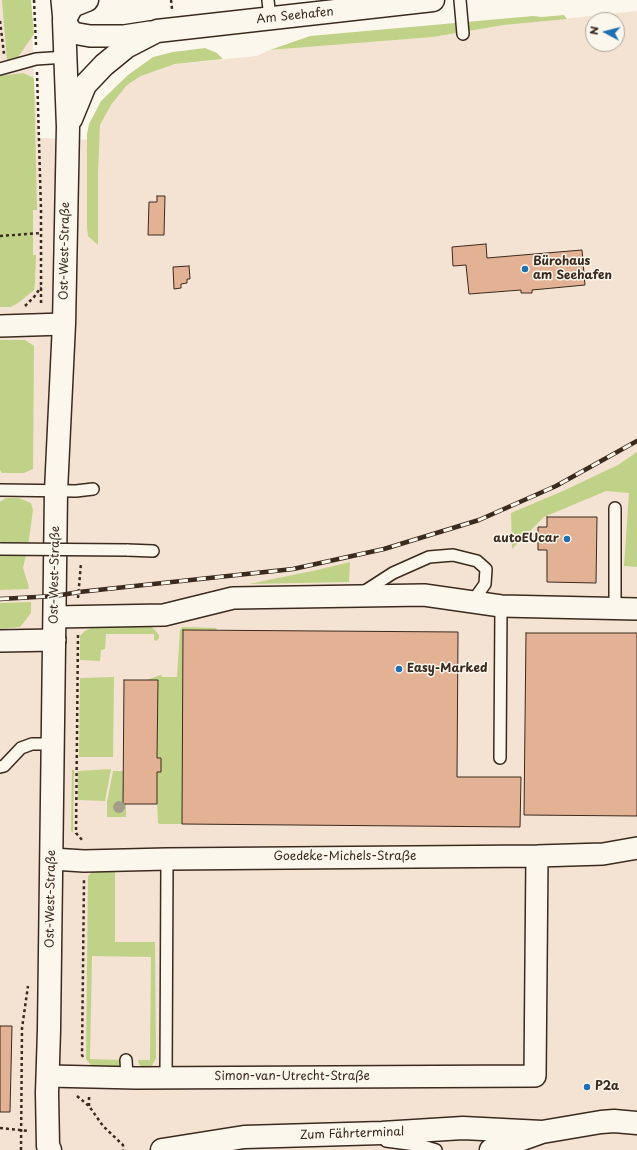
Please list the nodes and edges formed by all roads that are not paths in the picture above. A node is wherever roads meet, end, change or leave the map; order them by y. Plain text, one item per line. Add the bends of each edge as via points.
1 (87, 0) edge
2 (433, 0) edge
3 (460, 0) edge
4 (269, 9) edge
5 (63, 11) edge
6 (157, 31) junction
7 (463, 34) dead end
8 (66, 57) junction
9 (3, 69) edge
10 (68, 127) junction
11 (64, 324) junction
12 (0, 326) edge
13 (93, 489) dead end
14 (0, 490) edge
15 (56, 491) junction
16 (615, 508) dead end
17 (0, 549) edge
18 (153, 550) dead end
19 (357, 596) junction
20 (473, 602) junction
21 (501, 606) junction
22 (615, 608) junction
23 (637, 609) edge
24 (55, 617) junction
25 (55, 640) junction
26 (0, 641) edge
27 (53, 744) junction
28 (500, 758) dead end
29 (0, 767) edge
30 (637, 848) edge
31 (536, 856) junction
32 (52, 859) junction
33 (167, 859) junction
34 (166, 1078) junction
35 (48, 1085) junction
36 (637, 1123) edge
37 (463, 1128) junction
38 (542, 1132) junction
39 (49, 1141) edge
40 (239, 1148) dead end
41 (418, 1148) edge
42 (165, 1150) edge
43 (436, 1150) edge
44 (491, 1150) edge

1 - 5 street
2 - 4 street, Am Seehafen
3 - 7 lane
4 - 6 street, Am Seehafen
5 - 6 street, Am Seehafen via 73,33 124,36
5 - 8 street, Ost-West-Straße
6 - 10 street, Am Seehafen via 126,47 84,85
8 - 9 lane via 36,59
8 - 10 street, Ost-West-Straße
10 - 11 street, Ost-West-Straße
11 - 12 street
11 - 15 street, Ost-West-Straße
13 - 15 lane
14 - 15 lane
15 - 24 street, Ost-West-Straße
16 - 22 lane
17 - 18 lane, bridge
19 - 20 street via 424,595
19 - 20 lane via 393,573 429,557 454,555 477,561 486,569 485,584
19 - 24 street via 233,598 164,615
20 - 21 street
21 - 22 street
21 - 28 lane
22 - 23 street
24 - 25 street, Ost-West-Straße
25 - 26 street
25 - 27 street, Ost-West-Straße
27 - 29 lane via 32,744 21,748
27 - 32 street, Ost-West-Straße
30 - 31 street, Goedeke-Michels-Straße via 603,854
31 - 33 street, Goedeke-Michels-Straße
31 - 34 street, Simon-van-Utrecht-Straße via 535,1076
32 - 33 street, Goedeke-Michels-Straße via 84,851
32 - 35 street, Ost-West-Straße
33 - 34 lane
34 - 35 street, Simon-van-Utrecht-Straße via 126,1069
35 - 39 street, Ost-West-Straße
36 - 38 street, Zum Fährterminal via 601,1122
37 - 38 street, Zum Fährterminal
37 - 41 lane
37 - 42 street, Zum Fährterminal via 244,1137
38 - 44 street, Zum Fährterminal
40 - 41 lane via 383,1140
41 - 43 lane

